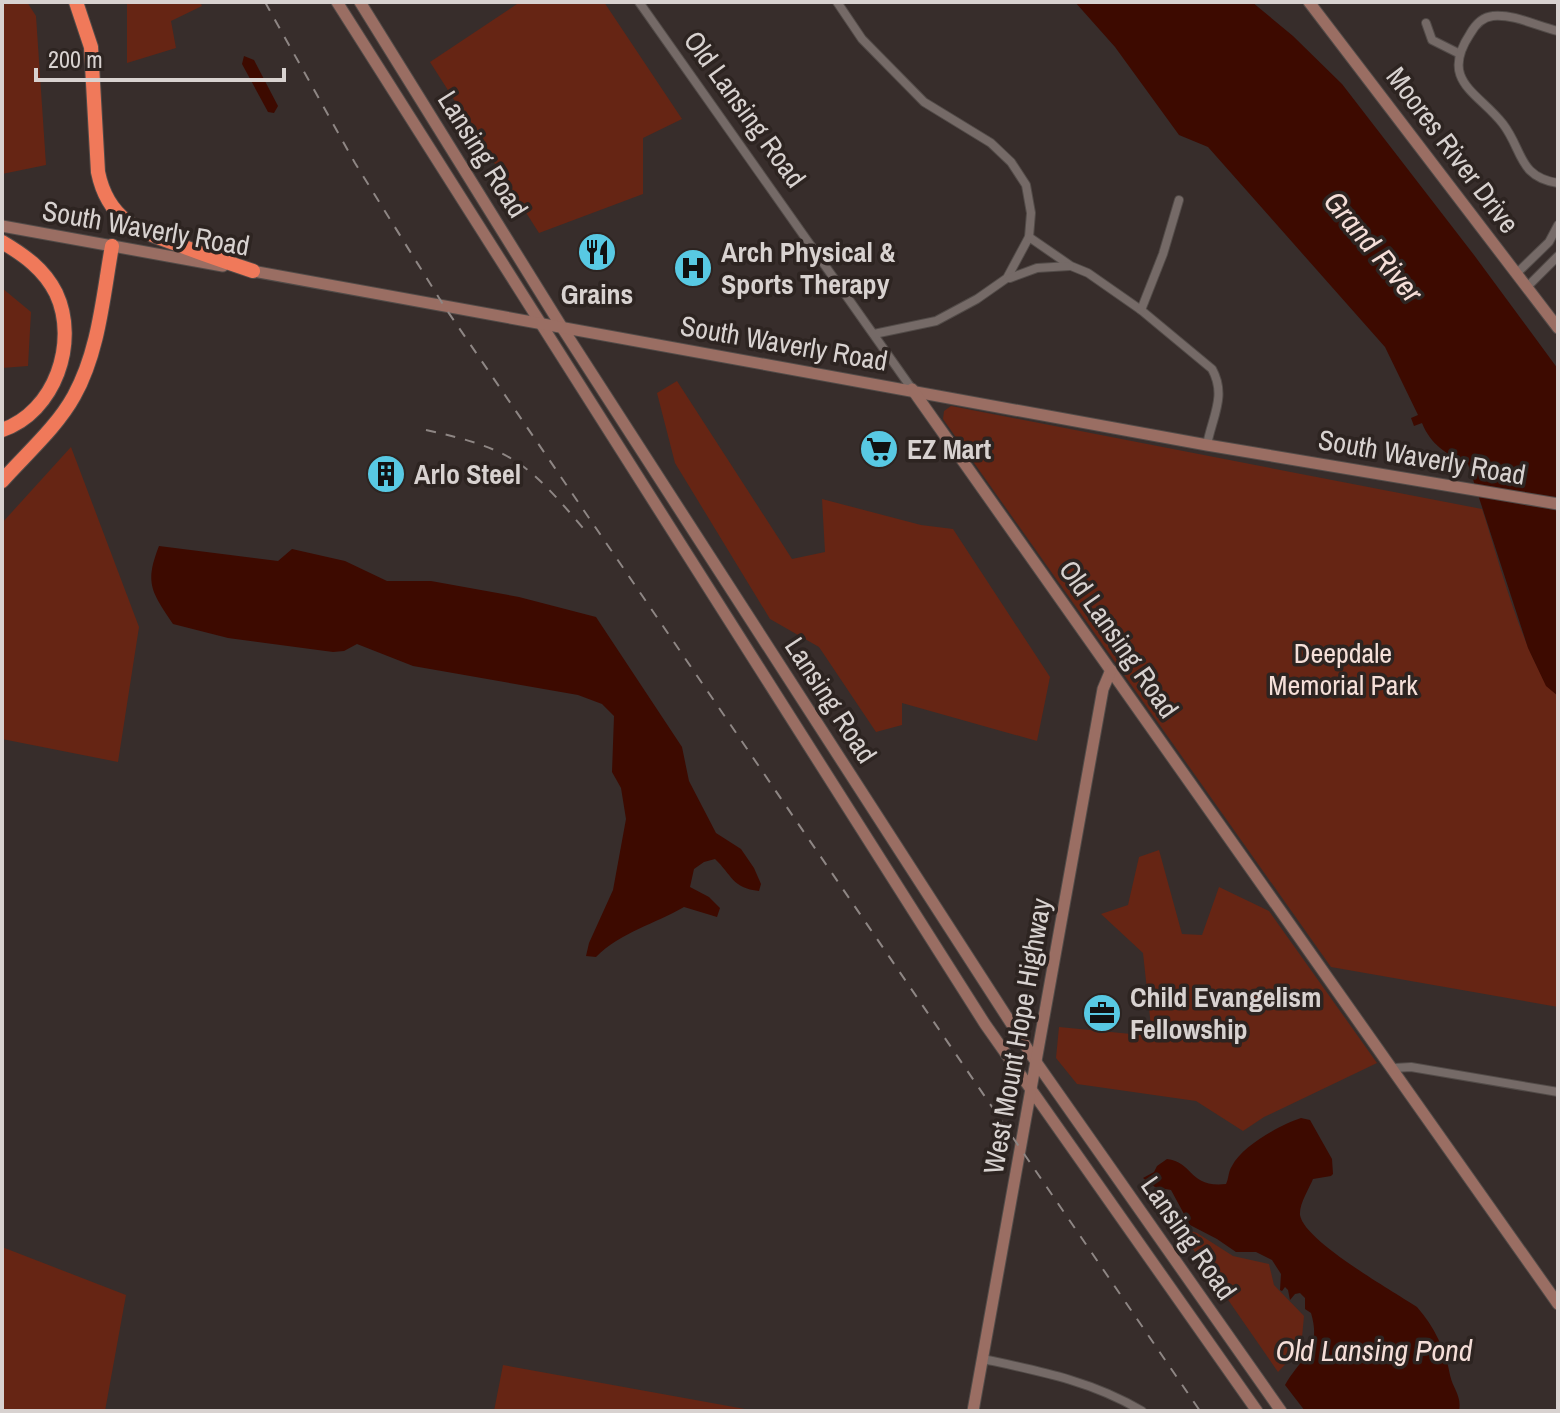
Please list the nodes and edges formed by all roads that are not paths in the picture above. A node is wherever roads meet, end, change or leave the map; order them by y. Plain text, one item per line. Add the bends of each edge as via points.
1 (76, 2) edge
2 (337, 2) edge
3 (360, 2) edge
4 (639, 2) edge
5 (837, 2) edge
6 (1309, 2) edge
7 (1426, 23) dead end
8 (1558, 31) edge
9 (1458, 53) junction
10 (1558, 183) edge
11 (1179, 200) dead end
12 (1558, 225) edge
13 (2, 226) edge
14 (1029, 237) junction
15 (2, 242) edge
16 (112, 246) junction
17 (1558, 256) edge
18 (1071, 266) junction
19 (253, 271) junction
20 (1517, 273) junction
21 (1007, 278) junction
22 (1527, 287) junction
23 (1141, 310) junction
24 (541, 324) junction
25 (1558, 328) edge
26 (563, 329) junction
27 (874, 334) junction
28 (912, 389) junction
29 (2, 430) edge
30 (1207, 445) junction
31 (2, 481) edge
32 (1558, 504) edge
33 (1111, 670) junction
34 (1036, 1062) junction
35 (1394, 1068) junction
36 (1031, 1090) junction
37 (1558, 1092) edge
38 (1558, 1304) edge
39 (983, 1359) junction
40 (973, 1411) edge
41 (1142, 1411) edge
42 (1257, 1411) edge
43 (1281, 1411) edge

1 - 19 highway via 91,47 98,172 112,208 139,230
2 - 24 main road, Lansing Road
3 - 26 main road, Lansing Road
4 - 27 street, Old Lansing Road
5 - 14 street via 862,39 924,102 991,143 1011,162 1026,185
6 - 20 main road, Moores River Drive
7 - 9 street via 1432,40
8 - 9 street via 1490,16 1471,31
9 - 10 street via 1469,93 1506,127 1521,161 1546,181
11 - 23 street
12 - 20 street via 1549,242
13 - 16 main road, South Waverly Road
14 - 18 street
14 - 21 street
15 - 29 highway via 45,276 61,306 65,332 52,386 33,410
16 - 19 main road, South Waverly Road
16 - 31 highway via 94,346 80,384 61,415
17 - 22 street
18 - 21 street via 1037,268
18 - 23 street
19 - 24 main road, South Waverly Road
20 - 22 main road, Moores River Drive
21 - 27 street via 936,321
22 - 25 main road, Moores River Drive
23 - 30 street via 1212,369 1218,380 1220,396
24 - 26 main road, South Waverly Road
24 - 36 main road, Lansing Road
26 - 28 main road, South Waverly Road
26 - 34 main road, Lansing Road
27 - 28 street, Old Lansing Road
28 - 30 main road, South Waverly Road
28 - 33 main road, Old Lansing Road
30 - 32 main road, South Waverly Road
33 - 34 main road, West Mount Hope Highway via 1103,689
33 - 35 main road, Old Lansing Road
34 - 36 main road, West Mount Hope Highway
34 - 43 main road, Lansing Road
35 - 37 street
35 - 38 main road, Old Lansing Road
36 - 39 main road, West Mount Hope Highway
36 - 42 main road, Lansing Road
39 - 40 main road, West Mount Hope Highway
39 - 41 street via 1057,1374

